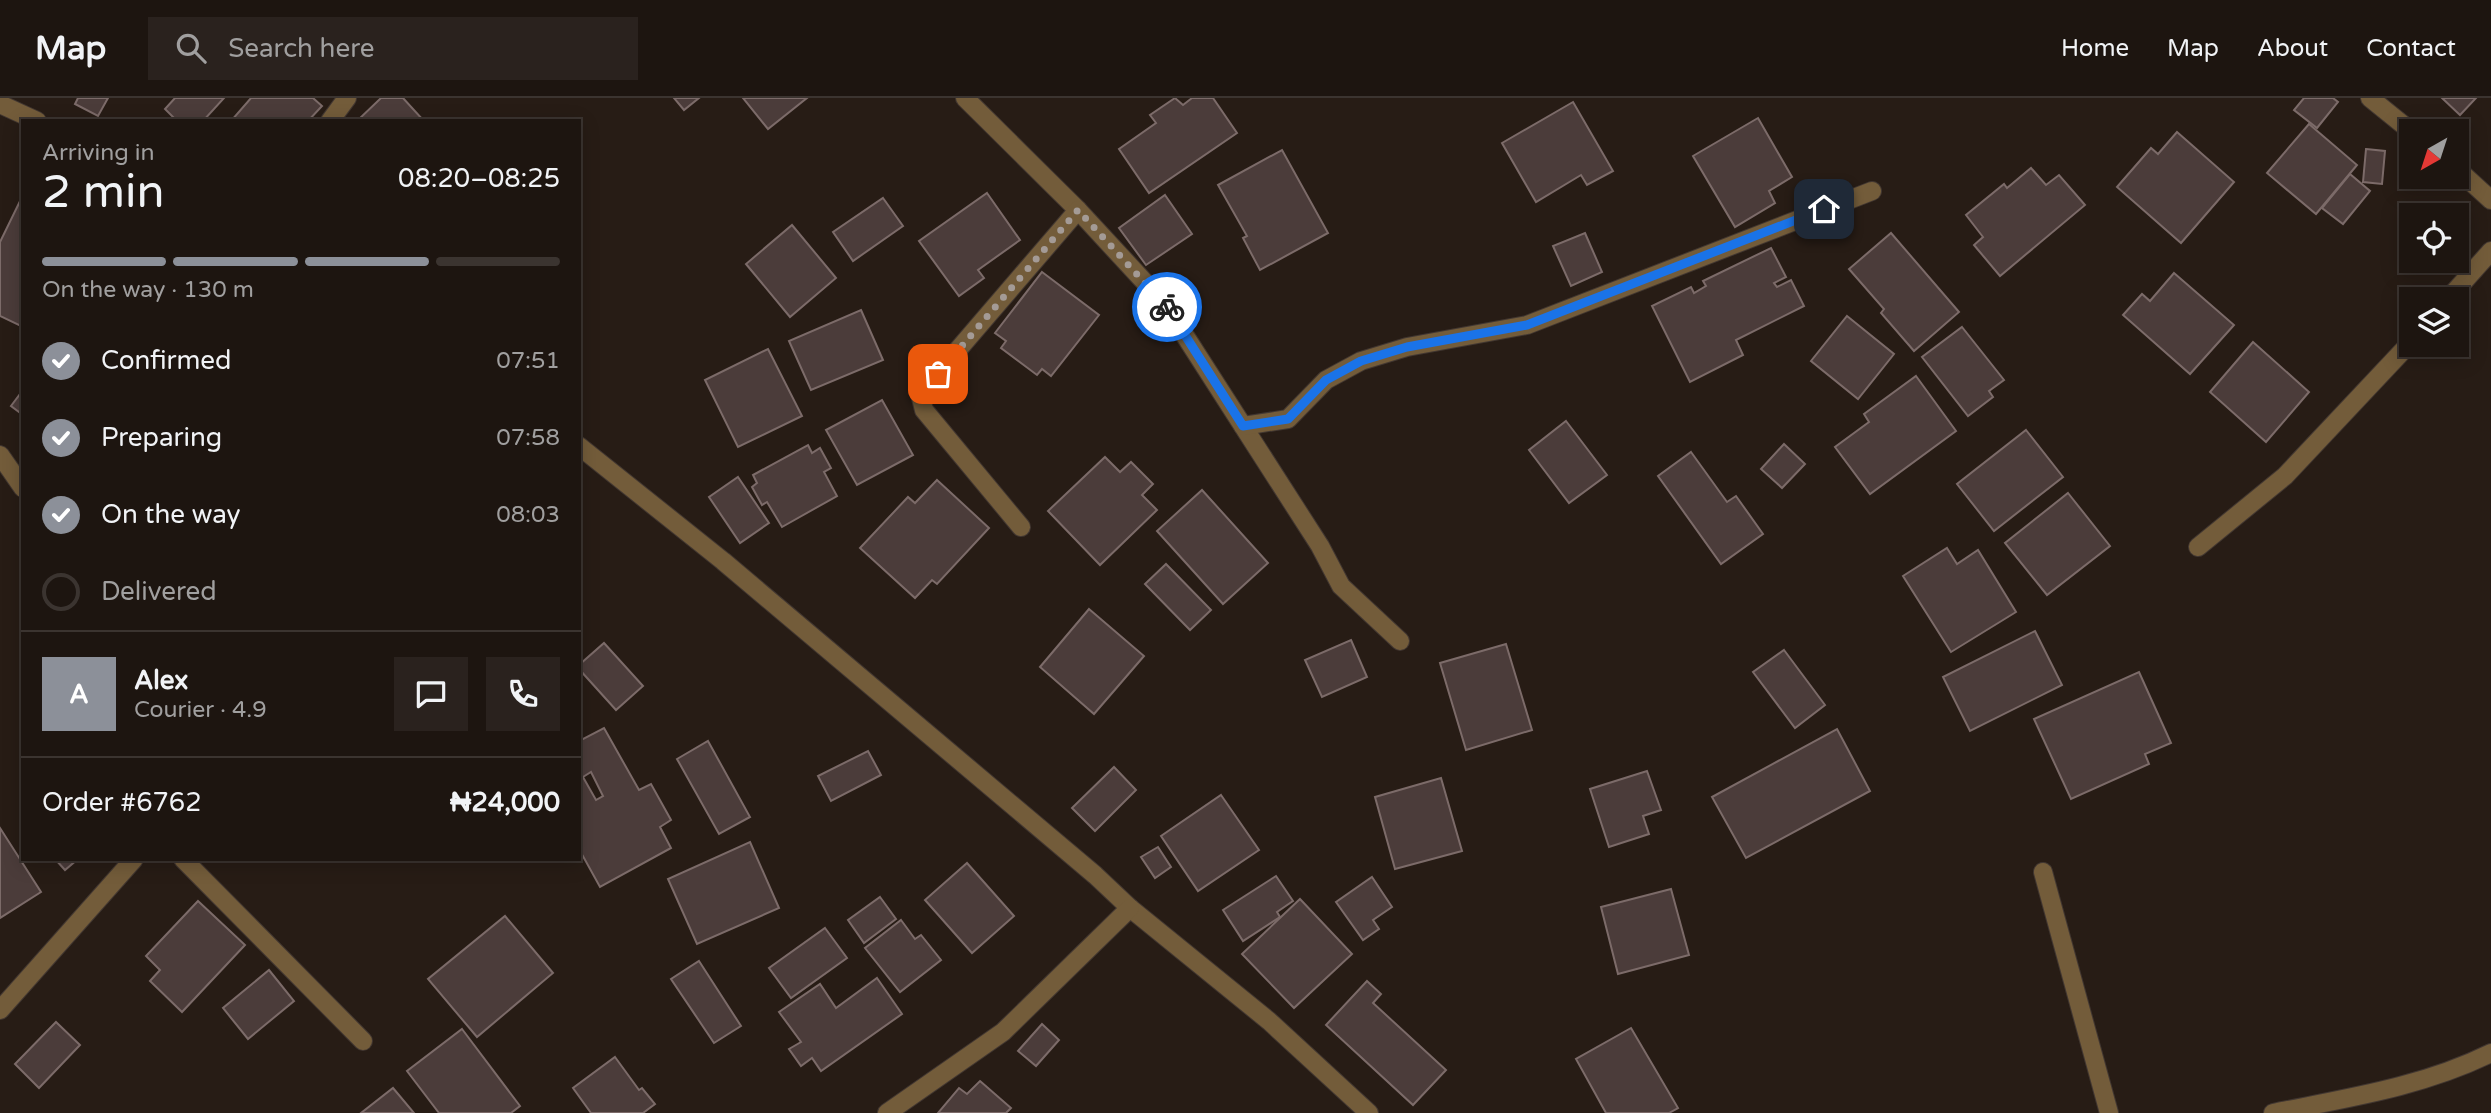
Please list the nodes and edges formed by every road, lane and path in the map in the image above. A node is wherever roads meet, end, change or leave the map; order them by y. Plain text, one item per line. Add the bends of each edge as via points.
1 (347, 98) edge
2 (965, 98) edge
3 (2370, 98) edge
4 (1, 106) edge
5 (32, 119) edge
6 (331, 119) edge
7 (2399, 121) edge
8 (2469, 180) edge
9 (1872, 191) dead end
10 (2491, 200) edge
11 (1078, 210) junction
12 (2491, 251) edge
13 (2459, 287) edge
14 (2399, 355) edge
15 (1243, 426) junction
16 (581, 448) edge
17 (0, 455) edge
18 (21, 485) edge
19 (1021, 527) dead end
20 (2198, 547) dead end
21 (1400, 641) dead end
22 (132, 861) edge
23 (185, 861) edge
24 (2043, 872) dead end
25 (1130, 908) junction
26 (0, 1010) edge
27 (363, 1041) dead end
28 (2491, 1053) edge
29 (887, 1113) edge
30 (1369, 1113) edge
31 (2109, 1113) edge
32 (2273, 1113) edge

1 - 6 street
2 - 11 street
3 - 7 street
4 - 5 street
8 - 10 street
9 - 15 street via 1527,325 1407,347 1361,361 1326,380 1288,419
11 - 15 street via 1164,303
11 - 19 street via 920,394 924,410
12 - 13 street
14 - 20 street via 2285,476
15 - 21 street via 1341,586
16 - 25 street via 723,561
17 - 18 street
22 - 26 street
23 - 27 street
24 - 31 street
25 - 29 street via 1003,1032
25 - 30 street via 1269,1021
28 - 32 street via 2451,1072

